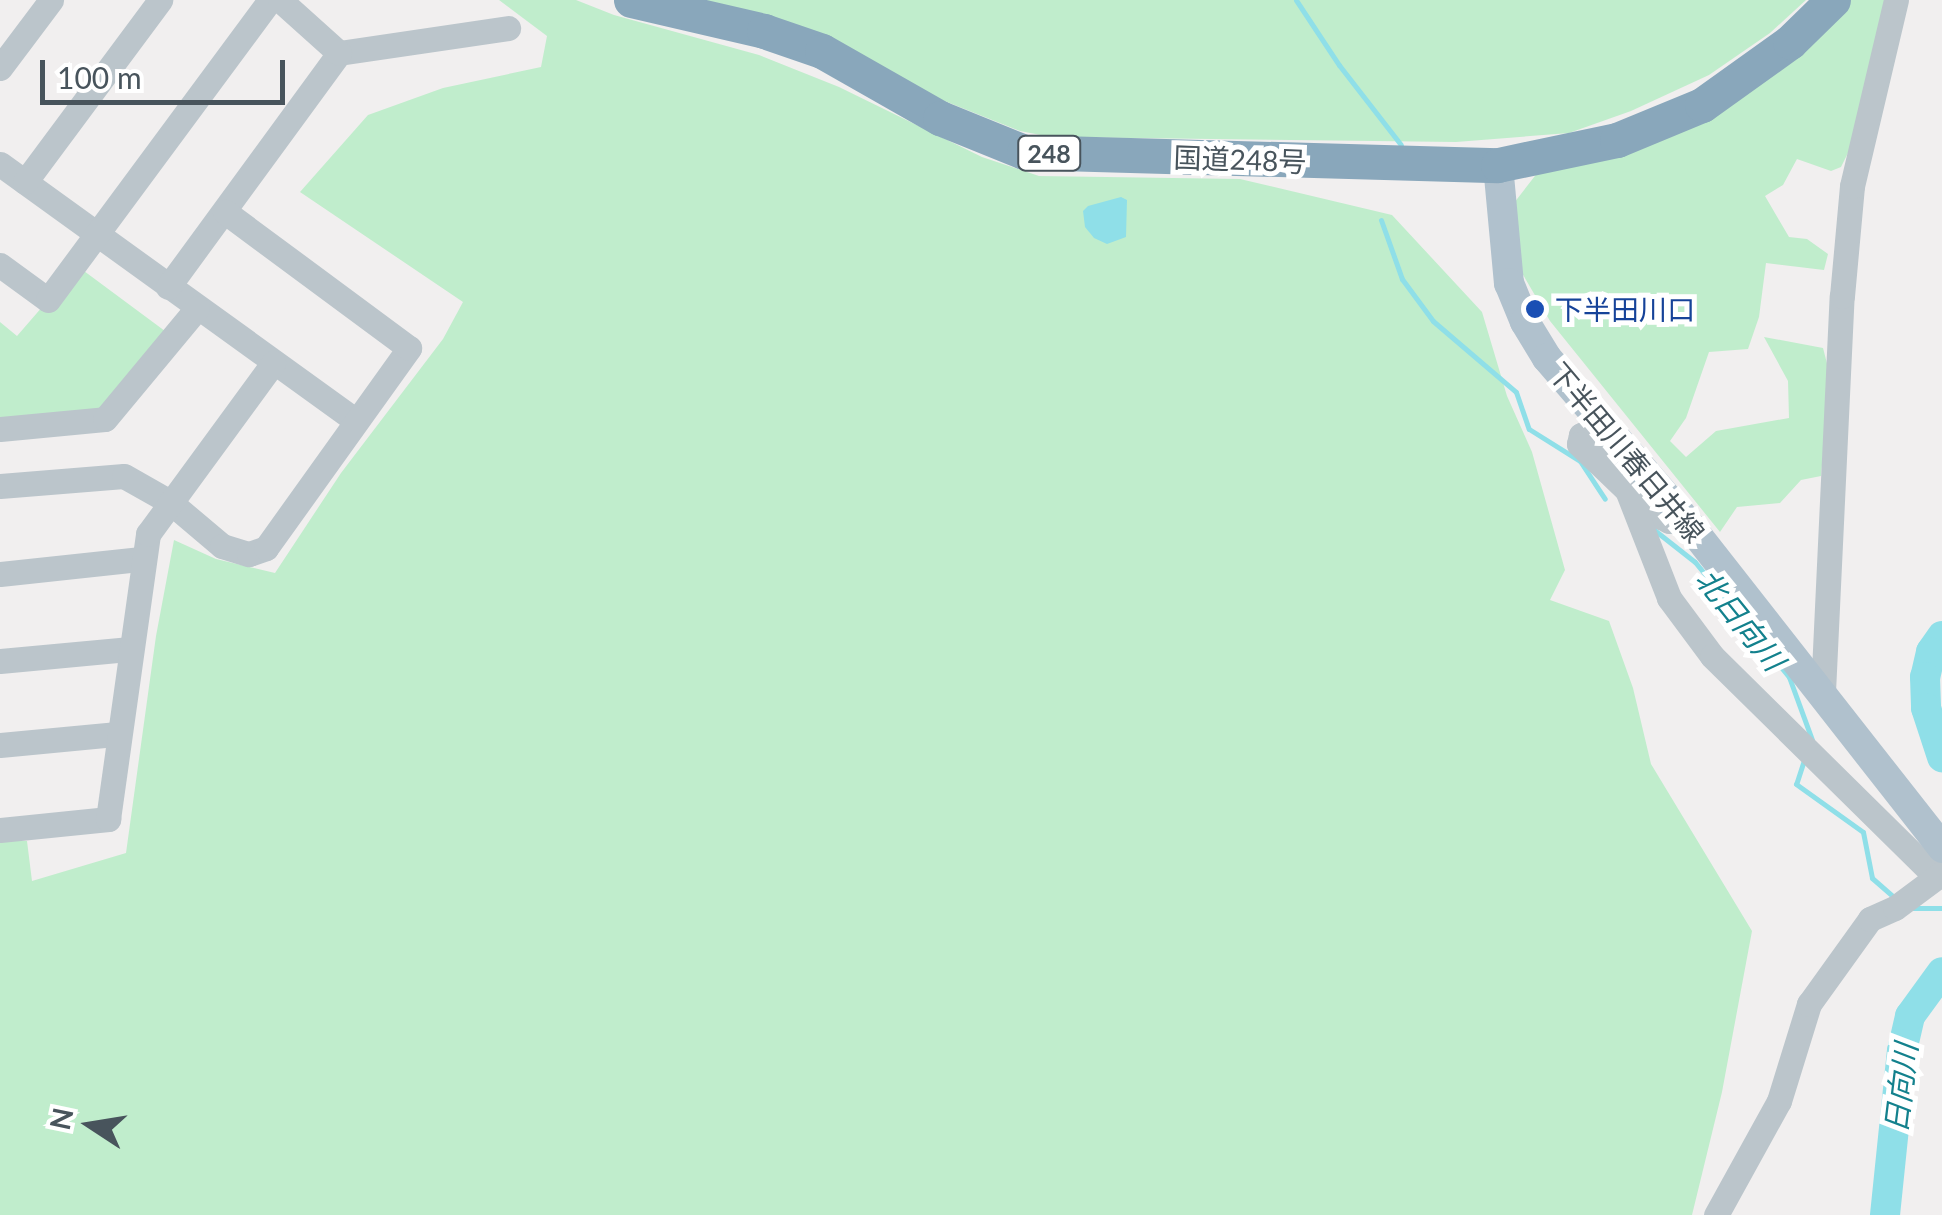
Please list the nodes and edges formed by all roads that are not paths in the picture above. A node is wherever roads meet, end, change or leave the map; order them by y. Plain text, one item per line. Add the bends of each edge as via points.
1 (51, 0) edge
2 (160, 0) edge
3 (270, 0) edge
4 (280, 0) edge
5 (631, 0) edge
6 (1833, 0) edge
7 (1896, 0) edge
8 (508, 28) dead end
9 (339, 53) junction
10 (0, 68) edge
11 (0, 164) edge
12 (1498, 165) junction
13 (25, 182) junction
14 (225, 212) junction
15 (98, 236) junction
16 (0, 265) edge
17 (168, 287) junction
18 (197, 308) junction
19 (273, 363) junction
20 (356, 421) junction
21 (0, 430) edge
22 (0, 486) edge
23 (170, 502) junction
24 (1680, 512) junction
25 (141, 559) junction
26 (0, 574) edge
27 (130, 649) junction
28 (0, 660) edge
29 (1823, 692) junction
30 (117, 734) junction
31 (0, 745) edge
32 (0, 830) edge
33 (1940, 866) edge
34 (1716, 1215) edge

1 - 10 street
2 - 13 street
3 - 15 street
4 - 9 street
5 - 12 highway, 国道248号 / 248 via 822,51 940,118 1024,152
6 - 12 highway, 国道248号 / 248 via 1790,42 1702,105 1617,140
7 - 29 street via 1852,186
8 - 9 street
9 - 14 street
11 - 13 street
12 - 24 main road, 下半田川春日井線 via 1509,283 1525,322
13 - 15 street
14 - 17 street
14 - 20 street via 409,348
15 - 16 street via 48,300
15 - 17 street
17 - 18 street
18 - 19 street
18 - 21 street via 105,419
19 - 20 street
19 - 23 street
20 - 23 street via 266,548 250,554 222,546
22 - 23 street via 124,476
23 - 25 street via 148,534
24 - 29 main road, 下半田川春日井線
24 - 33 street via 1669,521 1661,517 1590,431 1581,435 1579,444 1627,490 1668,598 1712,656 1807,754
25 - 26 street
25 - 27 street
27 - 28 street
27 - 30 street
29 - 33 main road, 下半田川春日井線
30 - 31 street
30 - 32 street via 108,819
33 - 34 street via 1903,902 1870,919 1809,1004 1779,1101

